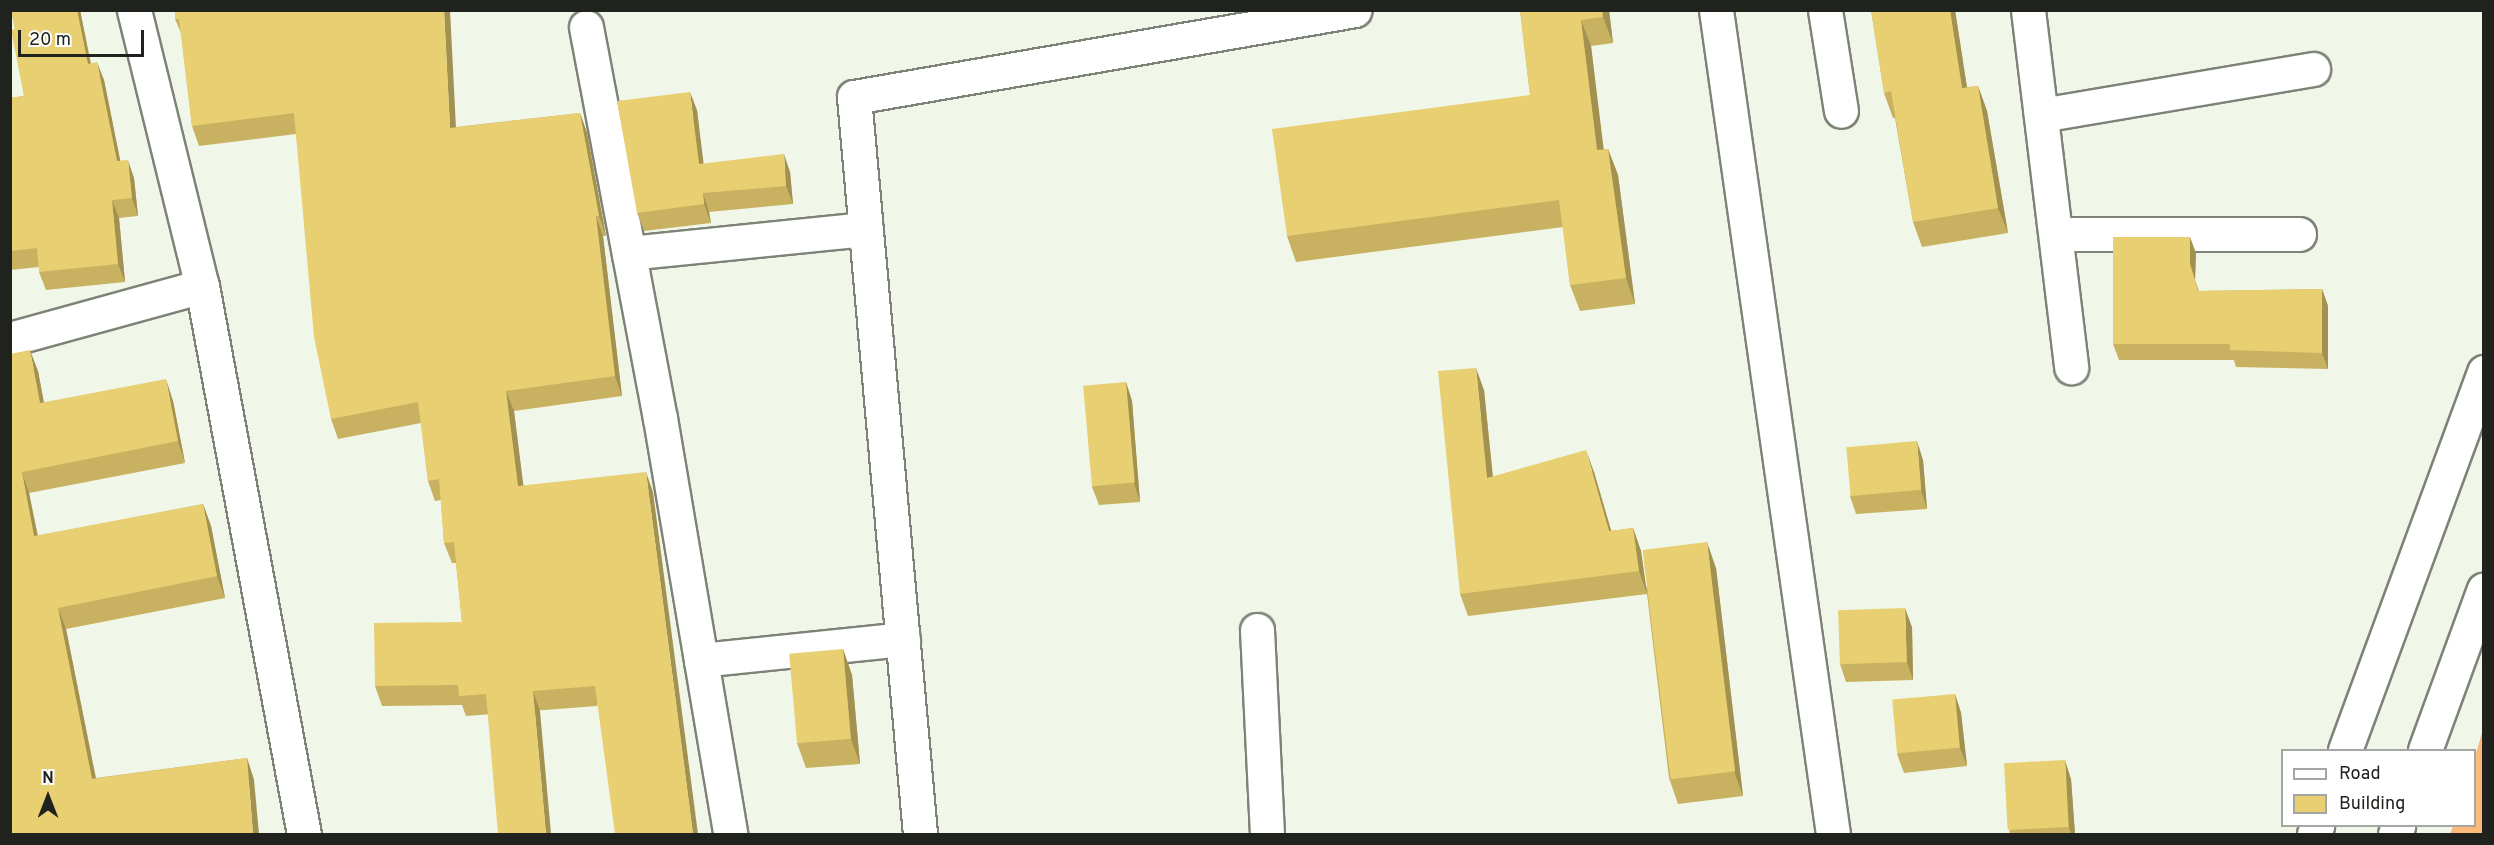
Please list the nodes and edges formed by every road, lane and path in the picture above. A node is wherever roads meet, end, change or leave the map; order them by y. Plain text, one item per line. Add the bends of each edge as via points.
1 (134, 10) edge
2 (1355, 10) edge
3 (1716, 10) edge
4 (1825, 10) edge
5 (2028, 10) edge
6 (586, 27) dead end
7 (2313, 69) dead end
8 (1841, 111) dead end
9 (2041, 115) junction
10 (866, 229) junction
11 (2056, 234) junction
12 (2299, 234) dead end
13 (629, 254) junction
14 (202, 286) junction
15 (10, 339) edge
16 (2072, 367) dead end
17 (2484, 372) edge
18 (2484, 589) edge
19 (1257, 630) dead end
20 (903, 639) junction
21 (701, 660) junction
22 (2344, 749) edge
23 (2425, 749) edge
24 (304, 834) edge
25 (730, 834) edge
26 (920, 834) edge
27 (1267, 834) edge
28 (1833, 834) edge

1 - 14 street
2 - 10 street via 854,97
3 - 28 street
4 - 8 street
5 - 9 street
6 - 13 street
7 - 9 street
9 - 11 street
10 - 13 street
10 - 20 street
11 - 12 street
11 - 16 street
13 - 21 street
14 - 15 street
14 - 24 street
17 - 22 street
18 - 23 street
19 - 27 street
20 - 21 street
20 - 26 street
21 - 25 street

